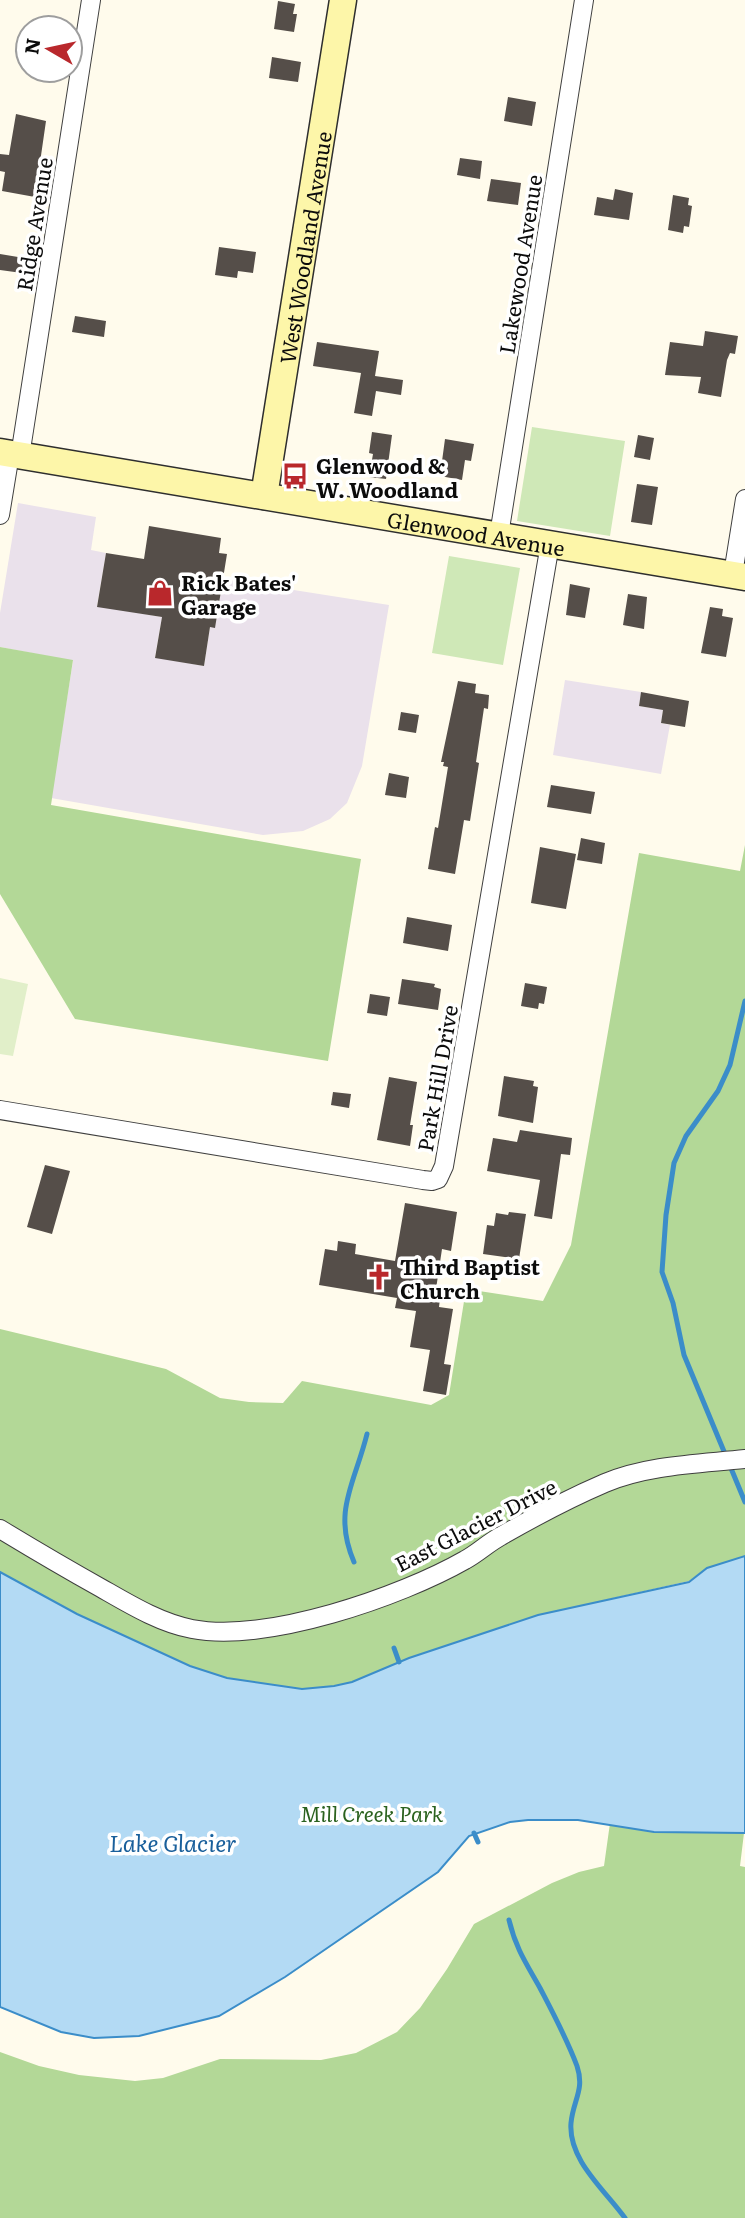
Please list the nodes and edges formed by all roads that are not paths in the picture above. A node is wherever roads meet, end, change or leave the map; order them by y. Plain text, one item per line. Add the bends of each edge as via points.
1 (91, 0) edge
2 (343, 0) edge
3 (584, 0) edge
4 (10, 454) edge
5 (264, 496) junction
6 (745, 499) edge
7 (0, 515) edge
8 (499, 536) junction
9 (551, 544) junction
10 (739, 575) edge
11 (0, 1110) edge
12 (745, 1459) edge
13 (0, 1529) edge

1 - 4 street, Ridge Avenue
2 - 5 main road, West Woodland Avenue
3 - 8 street, Lakewood Avenue
4 - 5 main road, Glenwood Avenue
4 - 7 street, Ridge Avenue
5 - 8 main road, Glenwood Avenue
6 - 10 street
8 - 9 main road, Glenwood Avenue
9 - 10 main road, Glenwood Avenue
9 - 11 street, Park Hill Drive via 444,1166 438,1179
12 - 13 street, East Glacier Drive via 637,1472 499,1536 465,1560 415,1583 351,1608 244,1631 199,1630 163,1620

